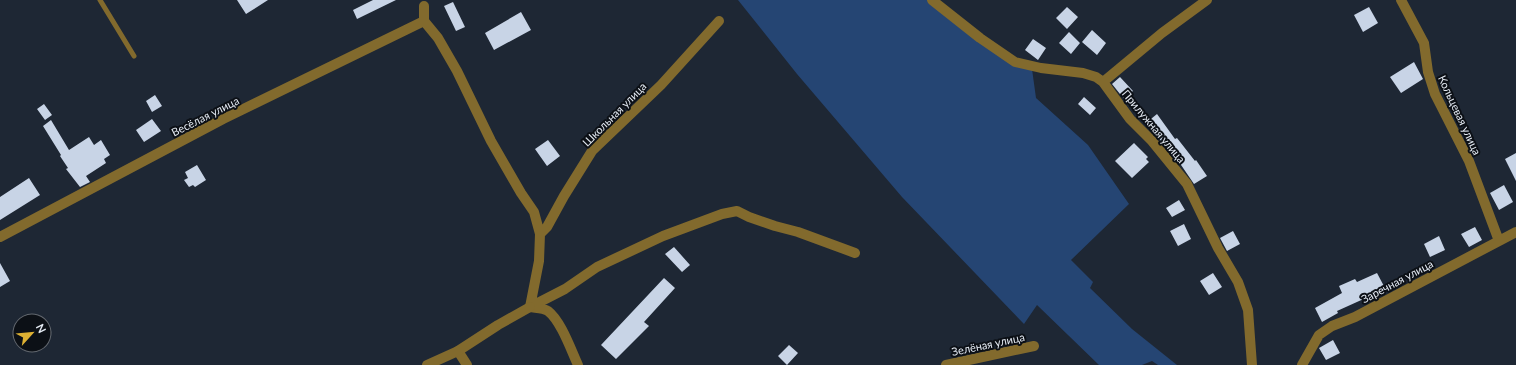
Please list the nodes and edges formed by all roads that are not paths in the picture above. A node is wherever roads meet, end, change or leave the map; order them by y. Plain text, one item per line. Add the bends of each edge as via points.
1 (100, 0) edge
2 (932, 0) edge
3 (1207, 0) edge
4 (1401, 0) edge
5 (424, 6) dead end
6 (424, 21) junction
7 (719, 21) dead end
8 (134, 56) dead end
9 (1103, 82) junction
10 (1516, 232) edge
11 (540, 234) junction
12 (0, 237) edge
13 (1499, 241) junction
14 (855, 253) dead end
15 (530, 307) junction
16 (1034, 346) dead end
17 (458, 350) junction
18 (427, 365) edge
19 (467, 365) edge
20 (578, 365) edge
21 (946, 365) edge
22 (1252, 365) edge
23 (1302, 365) edge

1 - 8 lane
2 - 9 street, Прилужная улица via 1015,62 1083,73
3 - 9 street
4 - 13 street, Кольцевая улица via 1424,43 1428,72 1436,94 1469,160
5 - 6 street
6 - 11 street via 457,71 491,141 520,193 534,212
6 - 12 street, Весёлая улица via 223,119
7 - 11 street, Школьная улица via 661,85 592,150 547,227
9 - 22 street, Прилужная улица via 1130,119 1188,184 1218,248 1238,282 1248,310
10 - 13 street, Заречная улица
11 - 15 street via 539,261
13 - 23 street, Заречная улица via 1355,317 1332,326 1319,335
14 - 15 street via 737,211 663,236 597,267 565,289
15 - 17 street
15 - 20 street via 547,310 568,340
16 - 21 street, Зелёная улица
17 - 18 street
17 - 19 street

